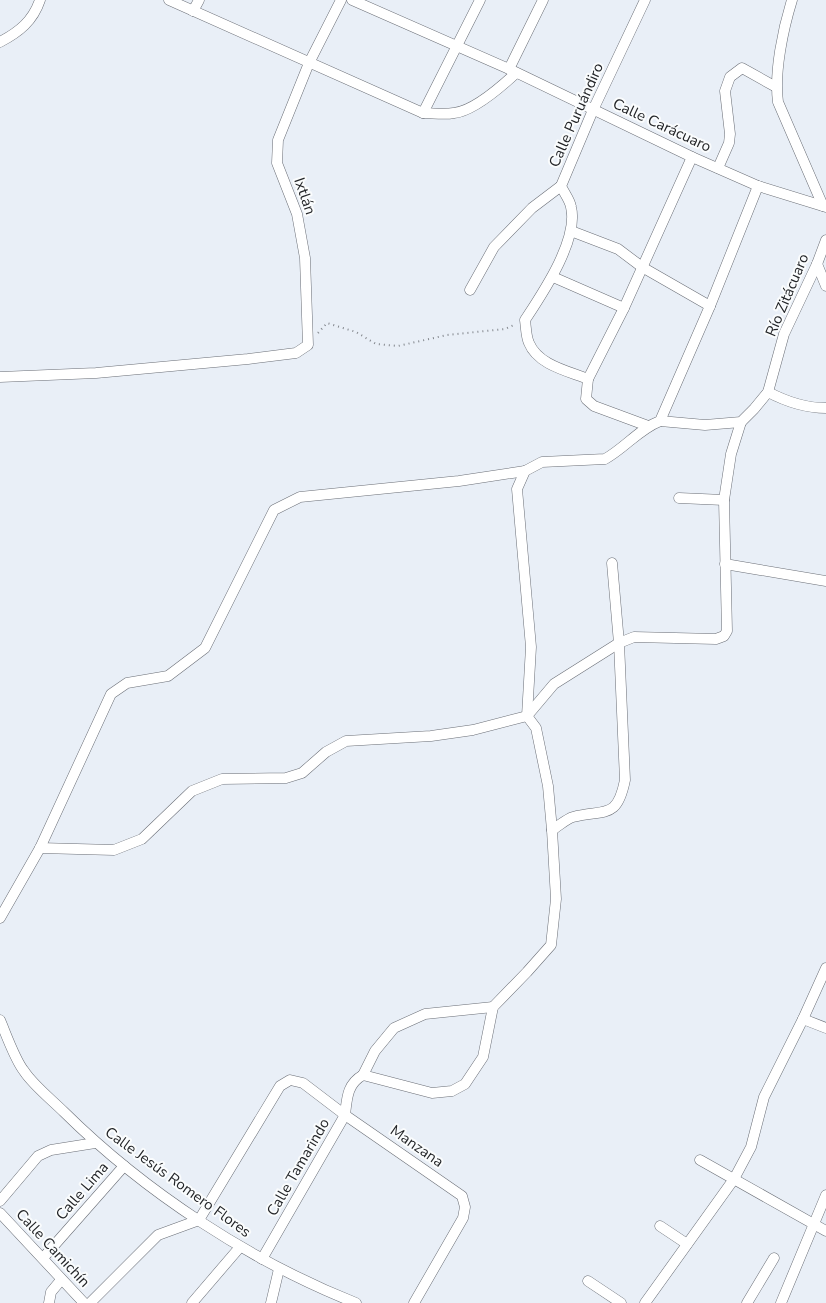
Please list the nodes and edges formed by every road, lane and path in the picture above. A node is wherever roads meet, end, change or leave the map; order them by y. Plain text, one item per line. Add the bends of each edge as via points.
1 (169, 0) edge
2 (199, 0) edge
3 (341, 0) edge
4 (352, 0) edge
5 (480, 0) edge
6 (542, 0) edge
7 (645, 0) edge
8 (792, 0) edge
9 (40, 2) edge
10 (193, 11) junction
11 (0, 42) edge
12 (457, 46) junction
13 (309, 63) junction
14 (513, 71) junction
15 (776, 87) junction
16 (593, 110) junction
17 (423, 113) junction
18 (692, 157) junction
19 (718, 168) junction
20 (561, 186) junction
21 (758, 186) junction
22 (825, 207) edge
23 (571, 231) junction
24 (826, 240) edge
25 (817, 264) junction
26 (642, 268) junction
27 (553, 277) junction
28 (826, 286) edge
29 (470, 290) dead end
30 (710, 306) junction
31 (624, 308) junction
32 (525, 320) junction
33 (308, 345) junction
34 (0, 377) edge
35 (588, 379) junction
36 (768, 392) junction
37 (826, 408) edge
38 (660, 421) junction
39 (741, 422) junction
40 (648, 426) junction
41 (525, 471) junction
42 (679, 498) dead end
43 (724, 500) junction
44 (612, 563) dead end
45 (725, 564) junction
46 (826, 581) edge
47 (618, 643) junction
48 (527, 716) junction
49 (552, 830) junction
50 (40, 848) junction
51 (0, 918) edge
52 (826, 968) edge
53 (493, 1007) junction
54 (804, 1019) junction
55 (0, 1020) edge
56 (826, 1028) edge
57 (363, 1075) junction
58 (345, 1115) junction
59 (95, 1143) junction
60 (700, 1160) dead end
61 (124, 1166) junction
62 (734, 1178) junction
63 (826, 1195) edge
64 (0, 1200) edge
65 (0, 1213) edge
66 (198, 1220) junction
67 (814, 1224) junction
68 (660, 1226) dead end
69 (826, 1231) edge
70 (687, 1244) junction
71 (240, 1247) junction
72 (44, 1258) junction
73 (774, 1258) dead end
74 (262, 1259) junction
75 (279, 1269) junction
76 (61, 1280) junction
77 (588, 1281) dead end
78 (338, 1300) edge
79 (49, 1303) edge
80 (84, 1303) edge
81 (90, 1303) edge
82 (192, 1303) edge
83 (271, 1303) edge
84 (356, 1303) edge
85 (414, 1303) edge
86 (621, 1303) edge
87 (644, 1303) edge
88 (747, 1303) edge
89 (781, 1303) edge

1 - 10 street
2 - 10 street
3 - 13 street, Ixtlán
4 - 12 street, Calle Carácuaro
5 - 12 street
6 - 14 street
7 - 16 street, Calle Puruándiro
8 - 15 street
9 - 11 street via 30,21
10 - 13 street
12 - 14 street, Calle Carácuaro
12 - 17 street
13 - 17 street
13 - 33 street, Ixtlán via 278,140 277,163 297,214 305,258
14 - 16 street, Calle Carácuaro
14 - 17 street via 498,89 455,114
15 - 19 street via 742,68 730,78 725,90 729,143
15 - 22 street via 778,102
16 - 18 street, Calle Carácuaro
16 - 20 street, Calle Puruándiro
18 - 19 street, Calle Carácuaro
18 - 26 street
19 - 21 street, Calle Carácuaro
20 - 23 street, Calle Puruándiro via 572,208
20 - 29 street via 532,208 494,248
21 - 22 street, Calle Carácuaro
21 - 30 street
23 - 26 street via 618,249
23 - 27 street, Calle Puruándiro
24 - 25 street, Río Zitácuaro
25 - 28 street
25 - 36 street, Río Zitácuaro via 784,334
26 - 30 street
26 - 31 street
27 - 31 street
27 - 32 street, Calle Puruándiro
30 - 38 street
31 - 35 street
32 - 33 path via 505,329 447,335 398,346 376,344 356,332 327,323
32 - 35 street via 528,342 534,353 546,362
33 - 34 street via 296,354 248,359 96,373
35 - 40 street via 586,399 594,406
36 - 37 street via 802,406
36 - 39 street
38 - 39 street via 705,425
38 - 40 street
39 - 43 street via 730,454
40 - 41 street via 605,459 542,462
41 - 48 street via 517,489 531,646
41 - 50 street via 300,497 274,510 205,648 168,676 127,683 110,694
42 - 43 street
43 - 45 street
44 - 47 street
45 - 46 street
45 - 47 street via 727,631 724,636 716,639 634,637
47 - 48 street via 554,684
47 - 49 street via 626,780 622,798 609,811 571,818
48 - 49 street via 536,728 548,786
48 - 50 street via 473,730 431,736 346,741 326,752 302,773 286,778 222,779 192,792 142,839 114,850
49 - 53 street via 556,899 551,944
50 - 51 street
52 - 54 street
53 - 57 street via 425,1014 394,1028
53 - 57 street via 483,1057 465,1084 452,1091 432,1093
54 - 56 street
54 - 62 street via 764,1097 751,1147
55 - 59 street, Calle Jesús Romero Flores via 24,1071
57 - 58 street via 354,1080 347,1094
58 - 66 street, Manzana via 303,1083 290,1080 280,1086
58 - 74 street, Calle Tamarindo
58 - 85 street, Manzana via 462,1196 463,1218
59 - 61 street, Calle Jesús Romero Flores
59 - 64 street via 51,1150 38,1156
60 - 62 street
61 - 66 street, Calle Jesús Romero Flores
61 - 72 street, Calle Lima
62 - 67 street
62 - 70 street
63 - 67 street
65 - 72 street, Calle Camichín
66 - 71 street, Calle Jesús Romero Flores
66 - 81 street via 158,1235
67 - 69 street
67 - 89 street
68 - 70 street
70 - 87 street
71 - 74 street, Calle Jesús Romero Flores
71 - 82 street
72 - 76 street, Calle Camichín
73 - 88 street
74 - 75 street, Calle Jesús Romero Flores
75 - 78 street, Calle Jesús Romero Flores
75 - 83 street
76 - 79 street via 51,1292
76 - 80 street, Calle Camichín
77 - 86 street
78 - 84 street, Calle Jesús Romero Flores

